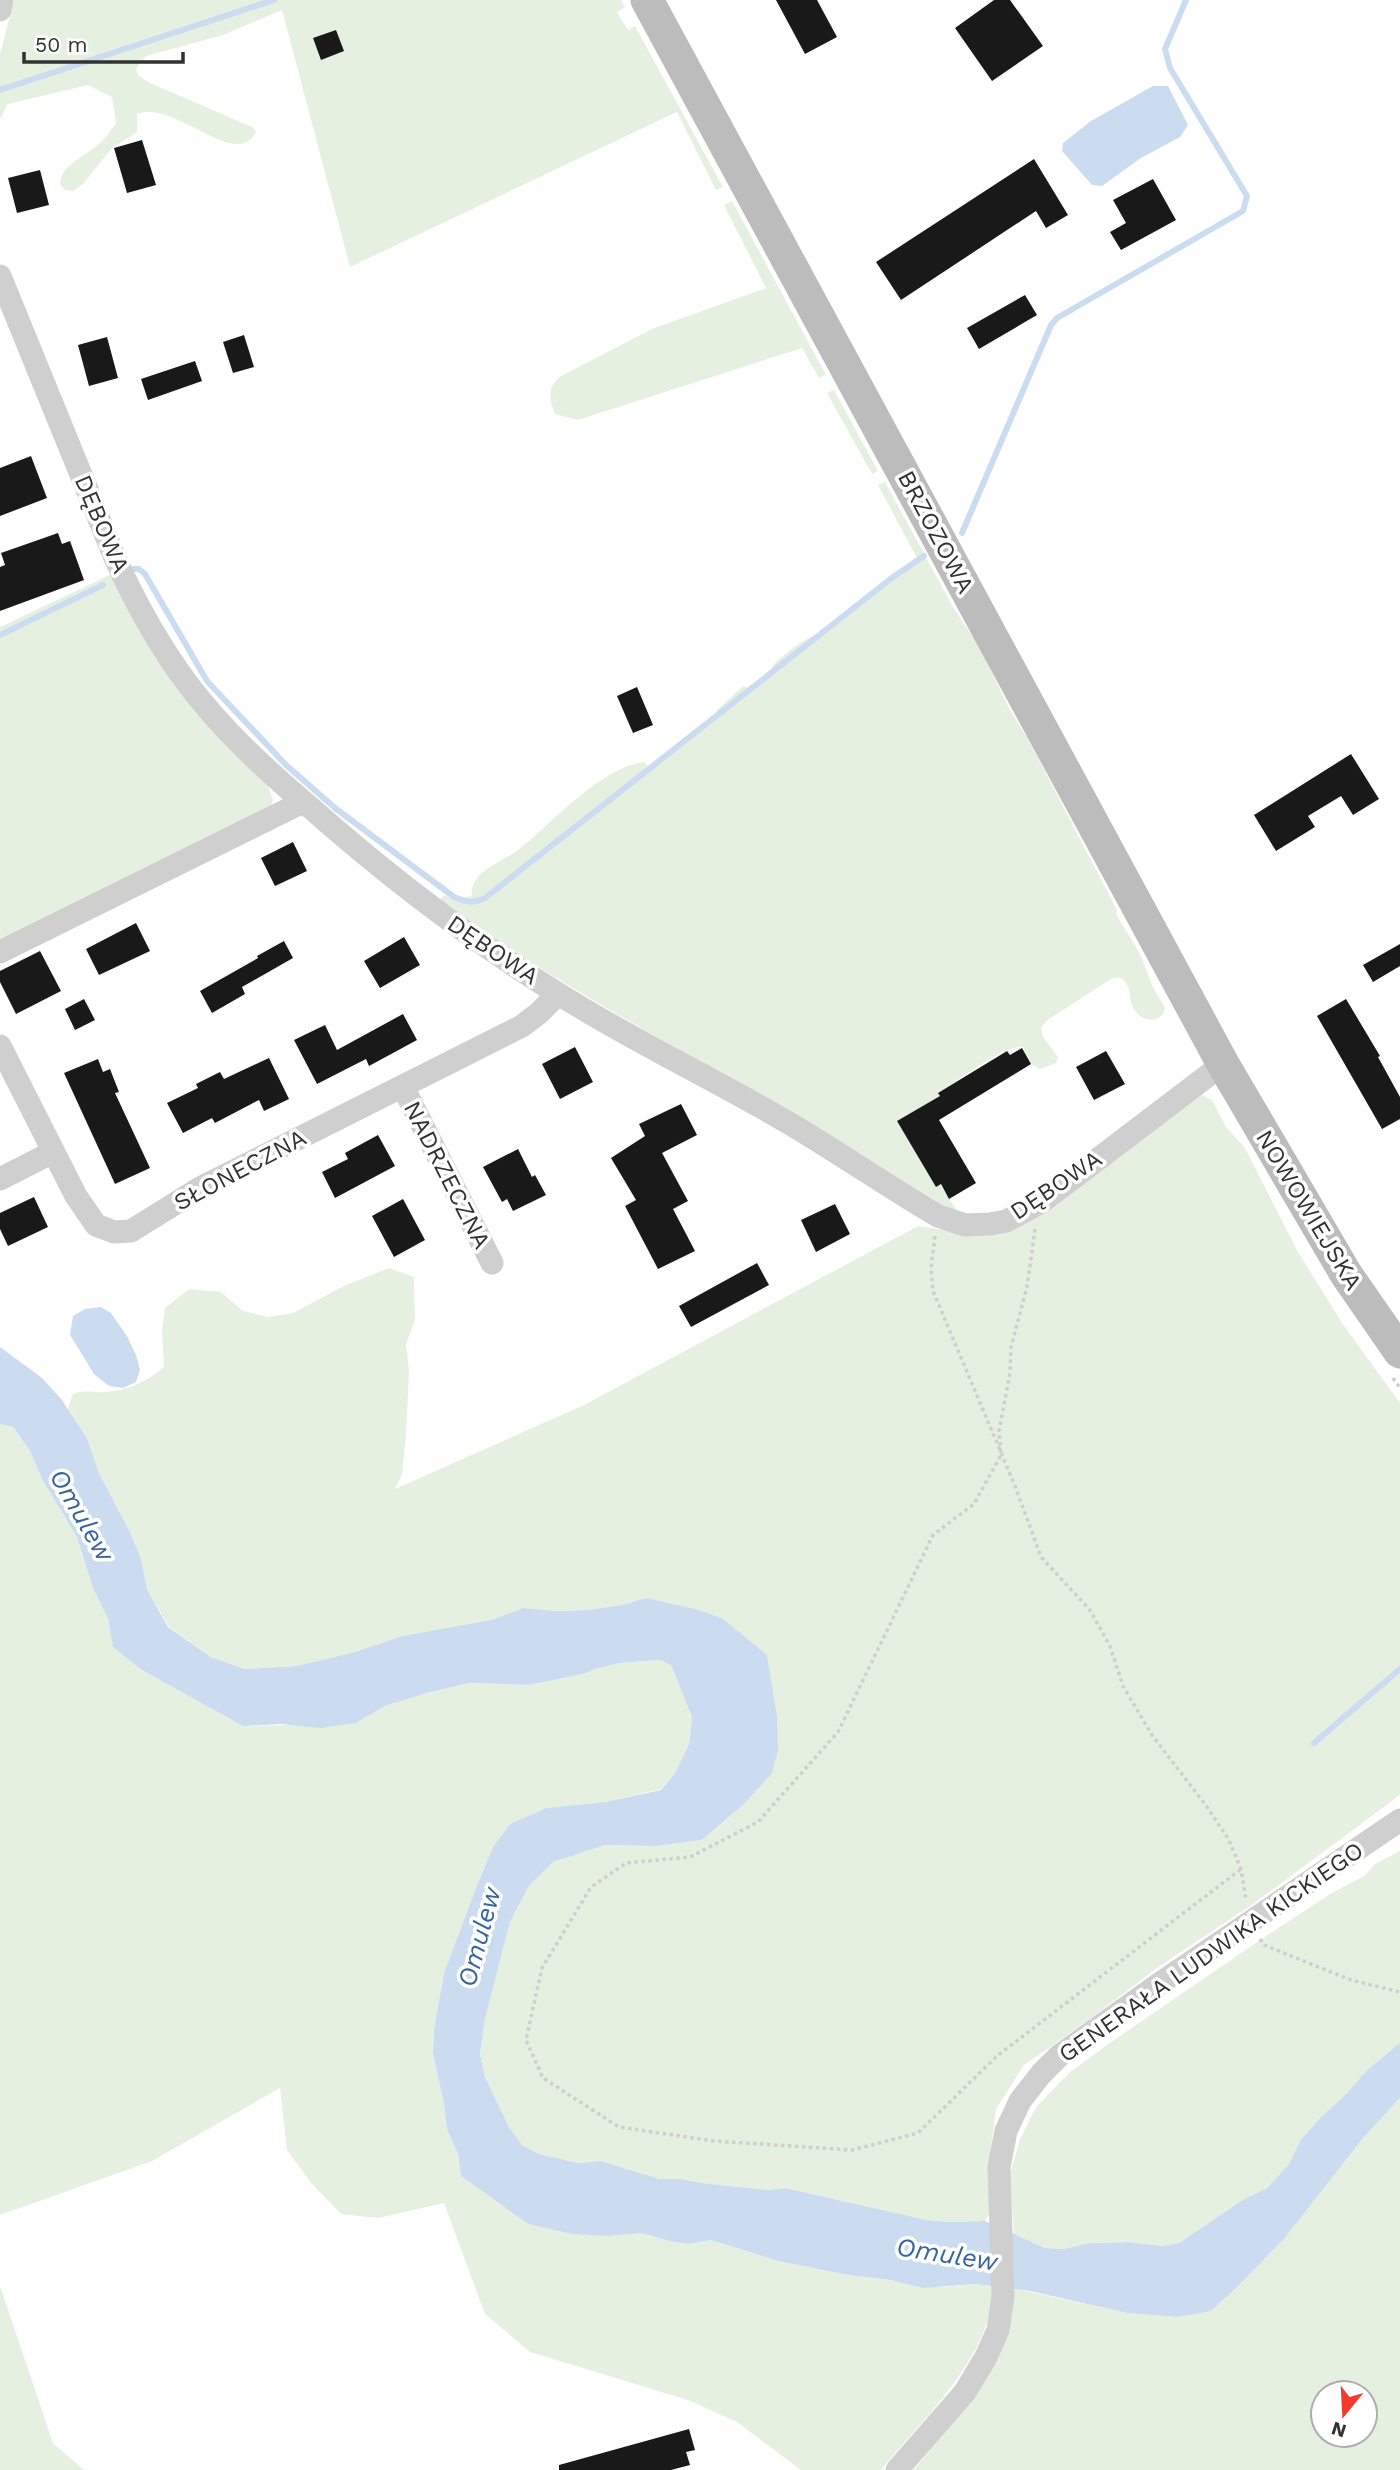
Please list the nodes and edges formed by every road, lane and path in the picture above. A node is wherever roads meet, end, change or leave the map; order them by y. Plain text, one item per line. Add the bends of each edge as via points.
1 (2, 0) edge
2 (647, 0) edge
3 (0, 10) edge
4 (0, 276) edge
5 (303, 802) junction
6 (0, 952) edge
7 (558, 994) junction
8 (0, 1046) edge
9 (1223, 1064) junction
10 (403, 1087) junction
11 (53, 1152) junction
12 (0, 1179) edge
13 (1043, 1201) junction
14 (938, 1216) junction
15 (492, 1263) dead end
16 (1400, 1352) edge
17 (1001, 1455) junction
18 (1400, 1820) edge
19 (1241, 1869) junction
20 (1250, 1923) junction
21 (1400, 1992) edge
22 (897, 2470) edge

1 - 3 street
2 - 9 main road, BRZOZOWA
4 - 5 street, DĘBOWA via 135,602 159,643 223,726
5 - 6 street
5 - 7 street, DĘBOWA via 420,899
7 - 10 street, SŁONECZNA via 522,1026
7 - 14 street, DĘBOWA via 788,1122
8 - 11 street, SŁONECZNA
9 - 13 street, DĘBOWA
9 - 16 main road, NOWOWIEJSKA via 1346,1274
10 - 11 street, SŁONECZNA via 200,1188 131,1231 114,1232 96,1225
10 - 15 street, NADRZECZNA
11 - 12 street
13 - 14 street, DĘBOWA via 1006,1221 990,1224 965,1225
13 - 17 path via 1011,1347 999,1431
14 - 17 path via 933,1291
17 - 19 path via 1041,1557 1090,1611 1110,1646 1123,1686 1152,1735 1214,1818
17 - 19 path via 974,1504 933,1535 838,1732 758,1822 690,1857 626,1863 591,1887 542,1968 526,2040 543,2078 619,2127 714,2141 852,2150 918,2133 998,2056
18 - 20 street, GENERAŁA LUDWIKA KICKIEGO
19 - 20 path
20 - 21 path via 1264,1944 1351,1980
20 - 22 street, GENERAŁA LUDWIKA KICKIEGO via 1060,2054 1020,2101 1006,2131 999,2167 1003,2296 998,2330 965,2392

